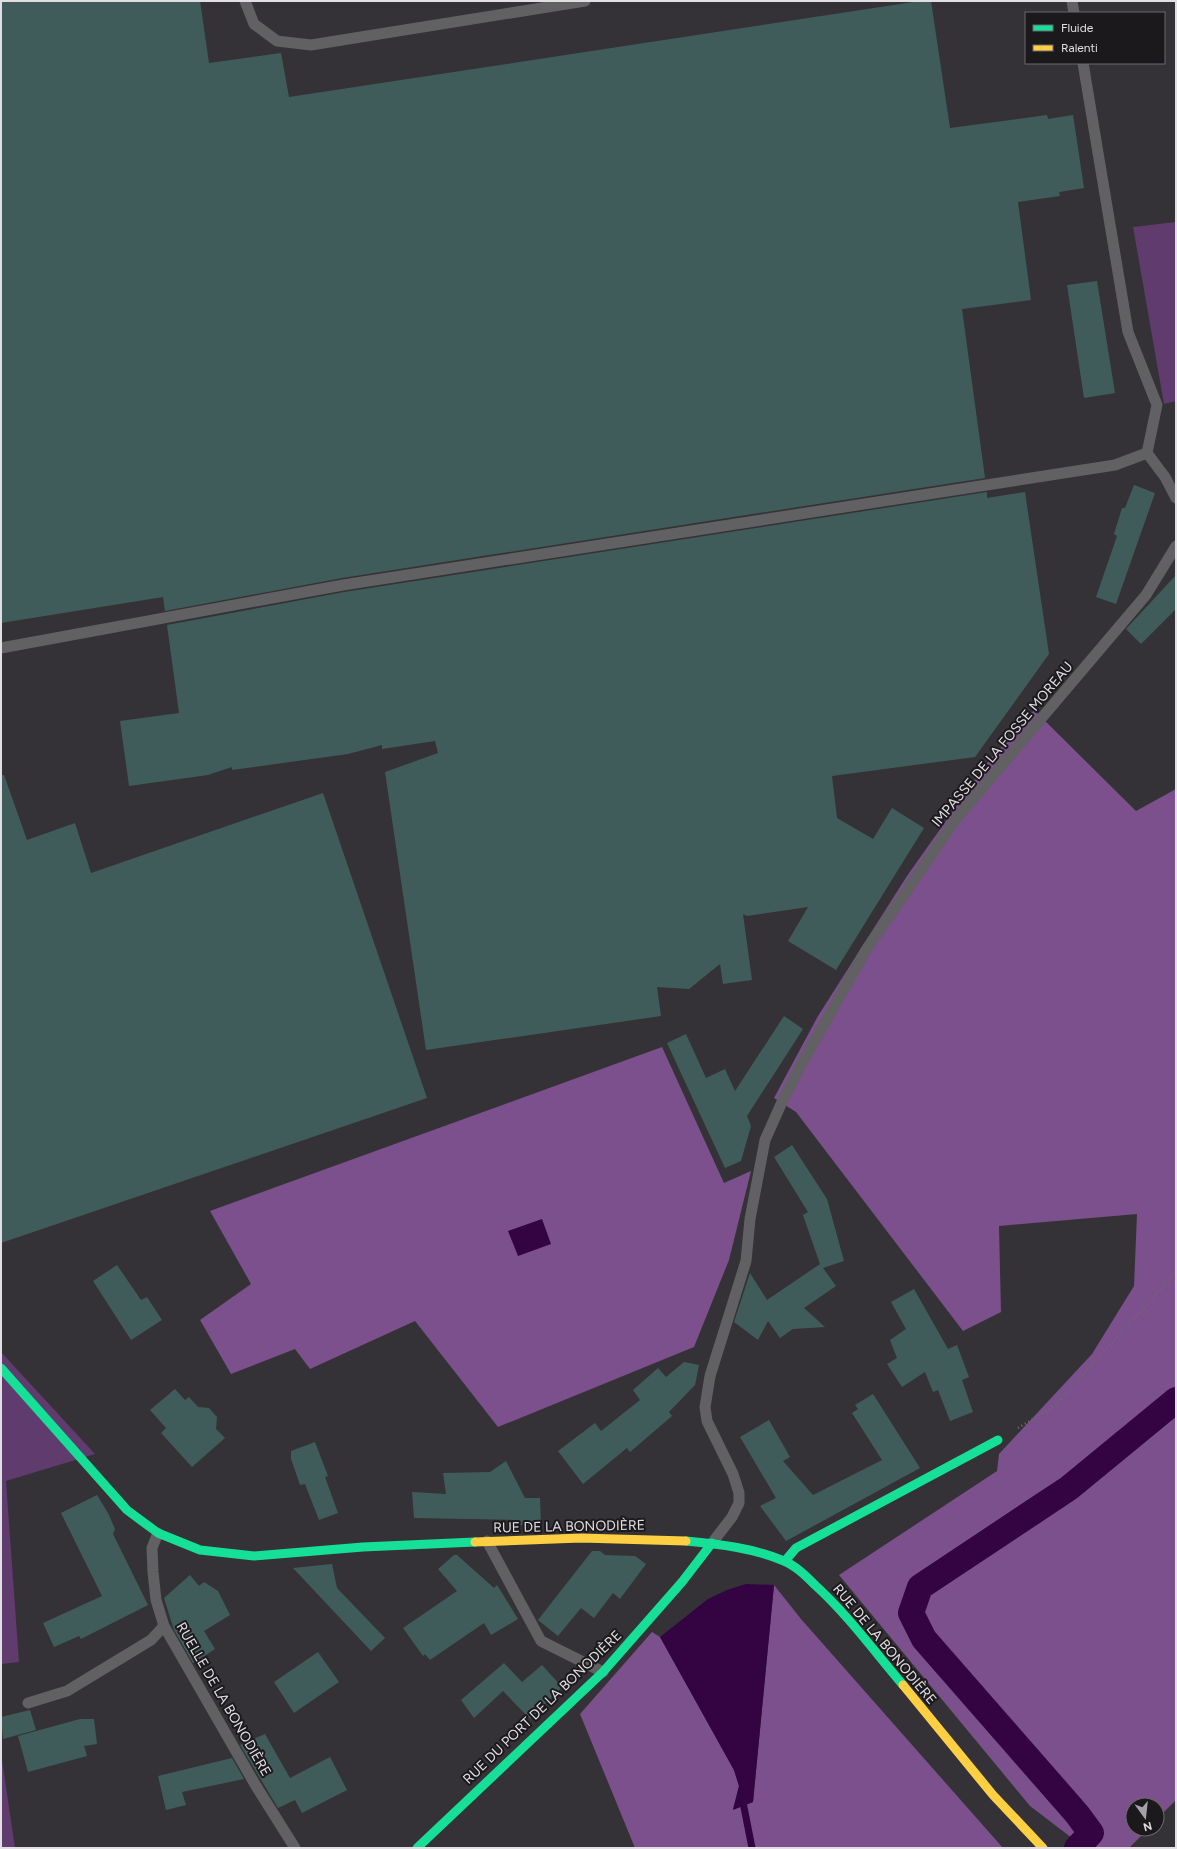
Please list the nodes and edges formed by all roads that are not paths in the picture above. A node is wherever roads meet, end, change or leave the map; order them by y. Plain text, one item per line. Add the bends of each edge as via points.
1 (245, 1) edge
2 (585, 1) edge
3 (1071, 1) edge
4 (1074, 12) edge
5 (1083, 64) edge
6 (1147, 453) junction
7 (1176, 498) edge
8 (1176, 546) edge
9 (1, 648) edge
10 (1, 1368) edge
11 (998, 1440) road end
12 (158, 1533) junction
13 (487, 1541) junction
14 (712, 1542) junction
15 (785, 1561) junction
16 (164, 1626) junction
17 (603, 1672) junction
18 (28, 1703) dead end
19 (1041, 1847) edge
20 (295, 1848) edge
21 (417, 1848) edge

1 - 2 lane via 254,24 277,41 311,45
3 - 4 lane
5 - 6 lane via 1128,332 1157,404
6 - 7 lane via 1165,477
6 - 9 lane via 1115,465 343,585
8 - 14 lane, IMPASSE DE LA FOSSE MOREAU via 1146,595 956,819 866,950 782,1102 765,1140 750,1219 746,1261 710,1376 706,1399 707,1421 733,1474 739,1493 739,1503 732,1517
10 - 12 street, RUE DE LA BONODIÈRE via 127,1510
11 - 15 street via 796,1548
12 - 13 street, RUE DE LA BONODIÈRE via 200,1550 254,1556
12 - 16 lane, RUELLE DE LA BONODIÈRE via 152,1548 153,1572 156,1600
13 - 14 street, RUE DE LA BONODIÈRE via 581,1538
13 - 17 lane via 541,1641
14 - 15 street, RUE DE LA BONODIÈRE
14 - 17 street, RUE DU PORT DE LA BONODIÈRE via 682,1582
15 - 19 street, RUE DE LA BONODIÈRE via 804,1574 833,1601 993,1795
16 - 18 lane via 150,1640 67,1691
16 - 20 lane, RUELLE DE LA BONODIÈRE via 256,1786
17 - 21 street, RUE DU PORT DE LA BONODIÈRE

